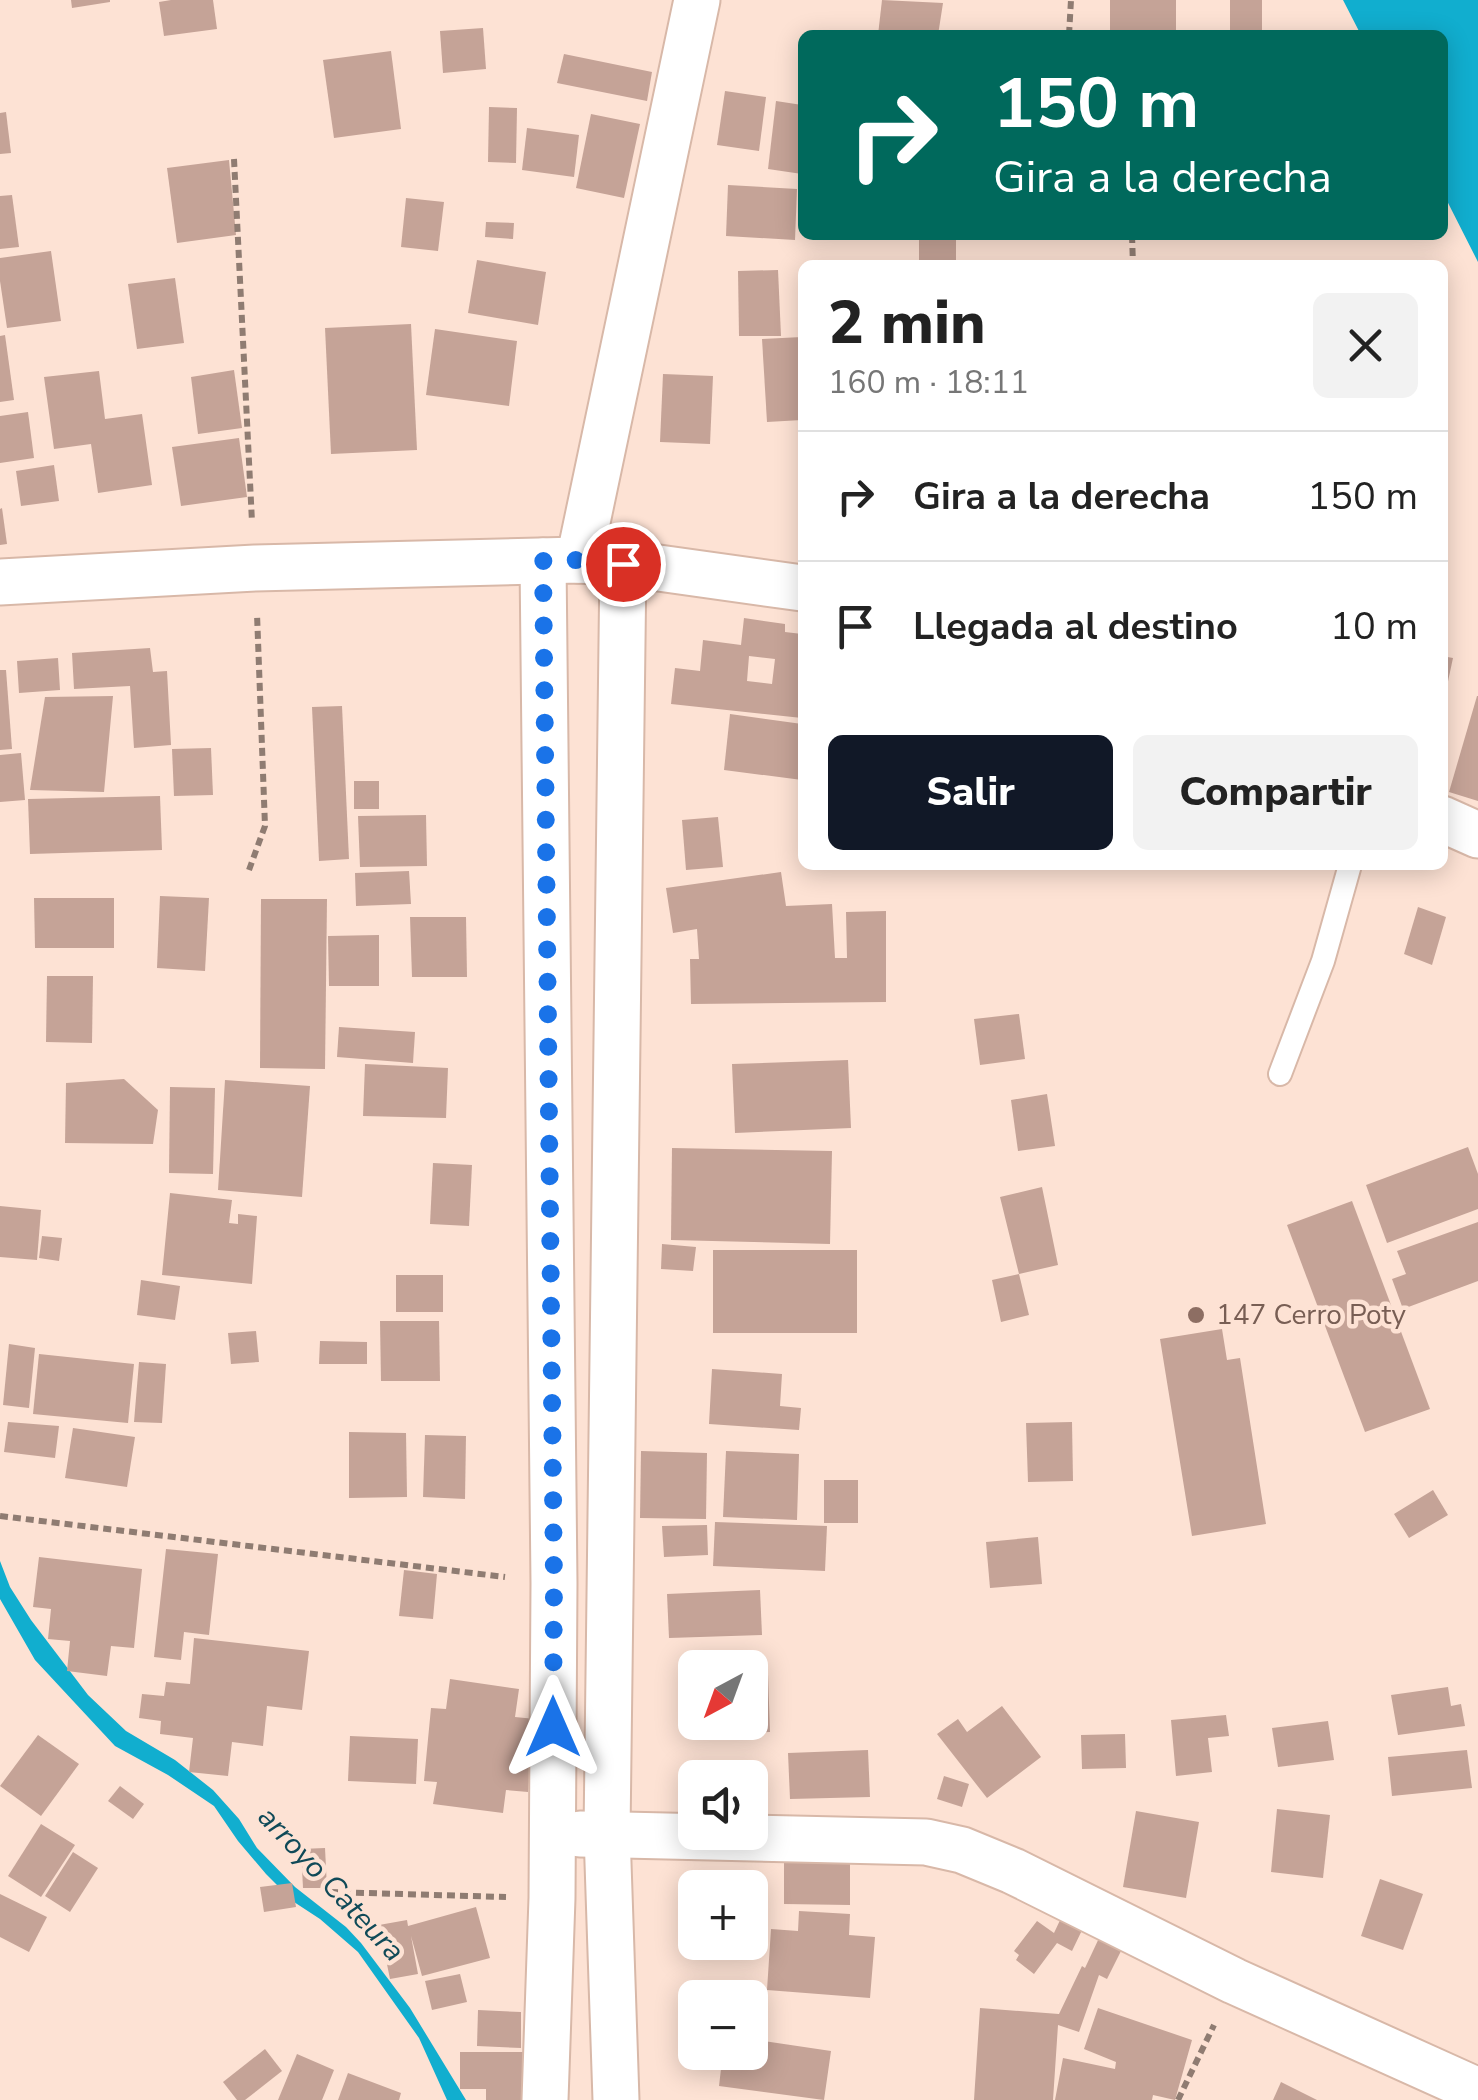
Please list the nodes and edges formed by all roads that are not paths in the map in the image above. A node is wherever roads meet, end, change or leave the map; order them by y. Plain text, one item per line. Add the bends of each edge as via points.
1 (696, 0) edge
2 (582, 562) junction
3 (0, 582) edge
4 (798, 588) edge
5 (1448, 822) edge
6 (1478, 835) edge
7 (1349, 870) edge
8 (1280, 1074) dead end
9 (608, 1833) junction
10 (553, 1835) junction
11 (1478, 2091) edge
12 (544, 2100) edge
13 (616, 2100) edge

1 - 2 street
2 - 3 street via 255,568
2 - 4 street
2 - 9 street
2 - 10 street
5 - 6 street
7 - 8 lane
9 - 10 street
9 - 11 street via 926,1842 962,1850
9 - 13 street
10 - 12 street

